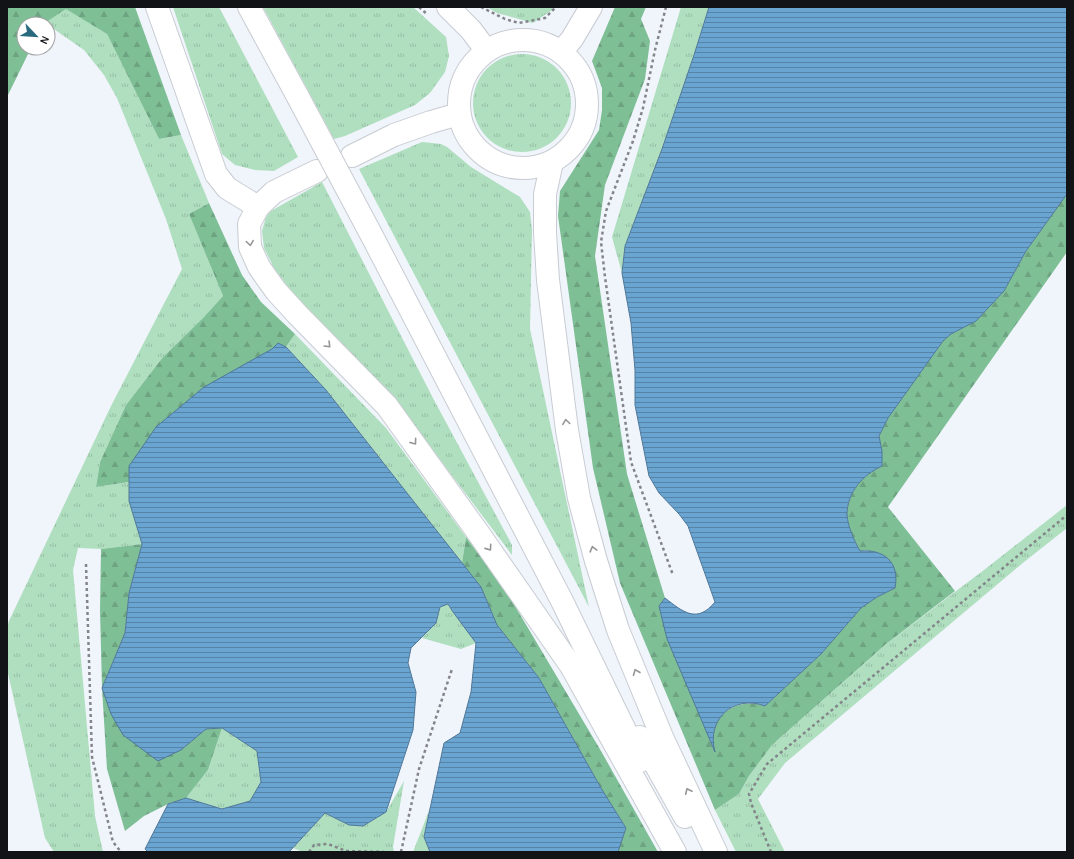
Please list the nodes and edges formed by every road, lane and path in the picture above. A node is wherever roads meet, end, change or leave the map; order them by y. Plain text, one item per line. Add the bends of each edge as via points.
1 (157, 7) edge
2 (249, 7) edge
3 (448, 7) edge
4 (481, 7) edge
5 (556, 7) edge
6 (591, 7) edge
7 (666, 7) edge
8 (486, 50) junction
9 (561, 52) junction
10 (459, 114) junction
11 (352, 156) dead end
12 (552, 162) junction
13 (317, 171) dead end
14 (258, 206) junction
15 (1067, 515) edge
16 (86, 564) dead end
17 (673, 575) dead end
18 (562, 601) junction
19 (452, 669) dead end
20 (121, 852) edge
21 (309, 852) edge
22 (384, 852) edge
23 (401, 852) edge
24 (675, 852) edge
25 (684, 852) edge
26 (705, 852) edge
27 (716, 852) edge
28 (772, 852) edge

1 - 14 main road via 216,174 227,188
2 - 18 main road, bridge via 372,236
3 - 8 main road via 471,30
4 - 5 path via 519,23 545,18
6 - 9 main road
7 - 17 path via 643,108 606,211 601,242 630,462
8 - 9 main road via 504,42 524,39 544,42
8 - 10 main road via 467,73 460,90
9 - 12 main road via 574,65 584,82 588,100 586,119 579,136 567,151
10 - 11 main road via 394,136
10 - 12 main road via 465,134 477,150 493,162 512,168 532,168
27 -> 12 main road via 662,737 618,630 579,498 565,415 548,280 545,194
13 - 14 main road via 274,192
14 -> 24 main road via 249,224 250,247 258,267 297,314 387,406 479,534 571,666
15 - 28 path via 767,764 750,794 751,803
16 - 20 path via 92,757 113,842
18 - 25 main road
18 - 26 main road
19 - 23 path via 419,770
21 - 22 path via 314,846 328,844 346,851

